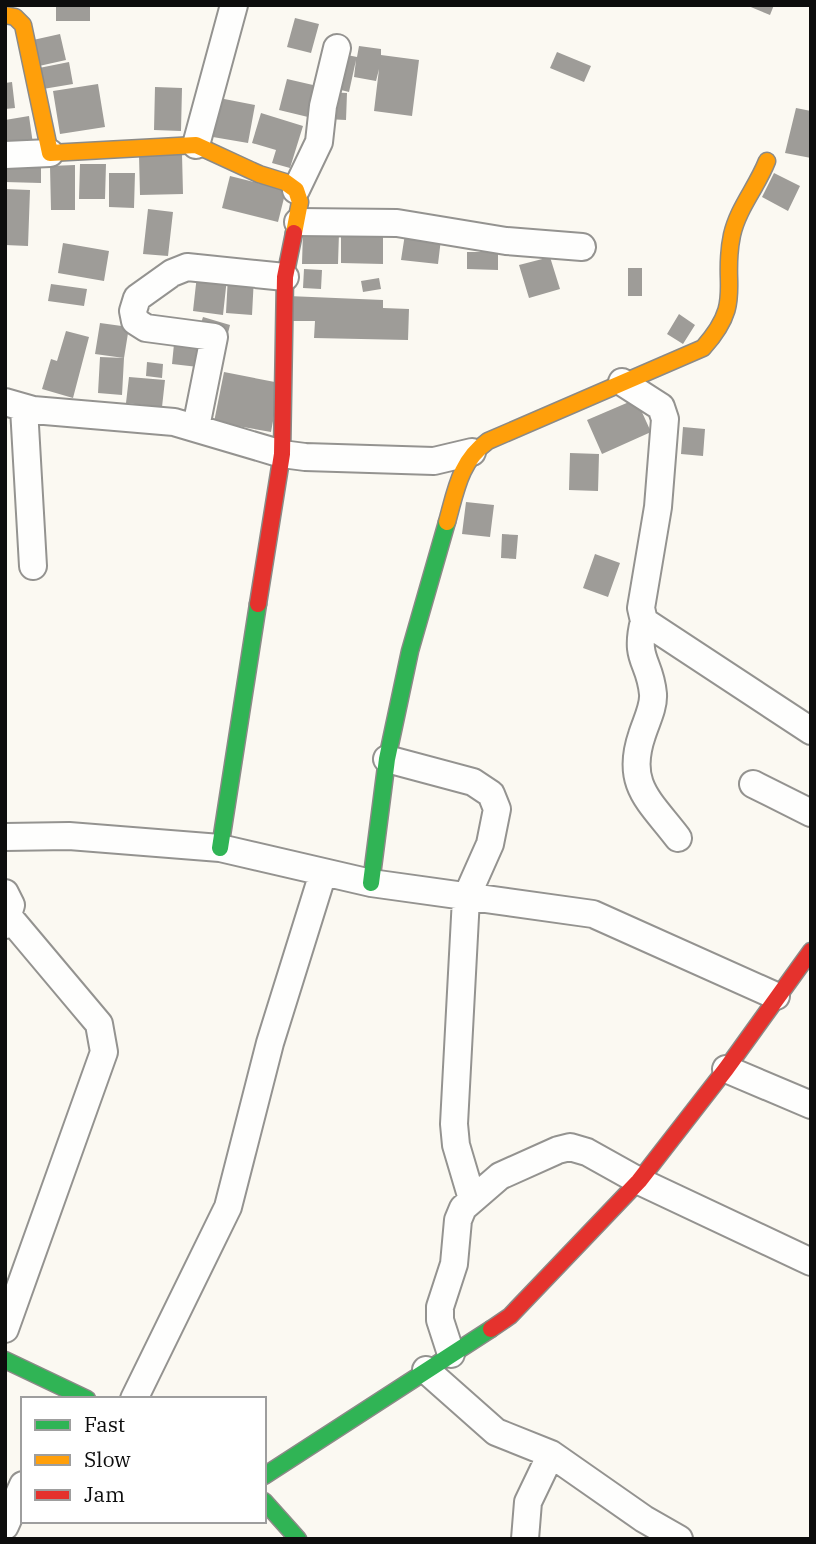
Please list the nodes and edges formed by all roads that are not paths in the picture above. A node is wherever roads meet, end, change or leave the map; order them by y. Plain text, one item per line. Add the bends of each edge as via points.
1 (234, 5) edge
2 (5, 15) edge
3 (337, 48) dead end
4 (196, 145) junction
5 (50, 153) junction
6 (5, 155) edge
7 (767, 161) dead end
8 (296, 190) junction
9 (298, 222) junction
10 (582, 247) dead end
11 (285, 277) junction
12 (622, 382) junction
13 (15, 405) edge
14 (196, 427) junction
15 (472, 452) junction
16 (282, 454) junction
17 (33, 566) dead end
18 (644, 621) junction
19 (811, 731) edge
20 (387, 759) junction
21 (753, 784) dead end
22 (811, 813) edge
23 (5, 837) edge
24 (678, 838) dead end
25 (220, 848) junction
26 (323, 873) junction
27 (371, 883) junction
28 (466, 898) junction
29 (7, 912) edge
30 (811, 951) edge
31 (776, 996) junction
32 (726, 1069) junction
33 (811, 1105) edge
34 (639, 1181) junction
35 (472, 1199) junction
36 (811, 1262) edge
37 (5, 1329) edge
38 (451, 1354) junction
39 (5, 1360) edge
40 (426, 1370) junction
41 (70, 1395) edge
42 (135, 1397) edge
43 (551, 1454) junction
44 (266, 1475) edge
45 (21, 1490) edge
46 (266, 1503) edge
47 (5, 1526) edge
48 (298, 1539) edge
49 (525, 1539) edge
50 (679, 1539) edge

1 - 4 street
2 - 5 street via 23,24
3 - 8 street via 319,142
4 - 5 street
4 - 8 street
5 - 6 street
7 - 12 street via 736,220 732,298 724,324 704,348
8 - 9 street
9 - 10 street via 397,223 506,241
9 - 11 street
11 - 14 street via 187,267 137,298 135,321 146,328 214,337
11 - 16 street
12 - 15 street
12 - 18 street via 662,407 665,419 658,507 641,608
13 - 14 street via 151,418
13 - 17 street
14 - 16 street
15 - 16 street via 434,461
15 - 20 street via 458,478 415,629
16 - 25 street
18 - 19 street
18 - 24 street via 639,651 653,695 634,773 637,785
20 - 27 street
20 - 28 street via 460,777 491,794 497,810 496,827
21 - 22 street
23 - 25 street via 69,836
25 - 26 street
26 - 27 street
26 - 42 street via 270,1043 228,1207
27 - 28 street
28 - 31 street via 593,914
28 - 35 street via 454,1124
29 - 37 street via 99,1024 104,1052
30 - 31 street
31 - 32 street
32 - 33 street
32 - 34 street
34 - 35 street via 570,1147 500,1176
34 - 36 street
34 - 38 street via 510,1316
35 - 38 street via 458,1220 454,1264 440,1307
38 - 40 street
39 - 41 street
40 - 43 street via 496,1432
40 - 44 street
43 - 49 street via 528,1502
43 - 50 street
45 - 47 street
46 - 48 street

